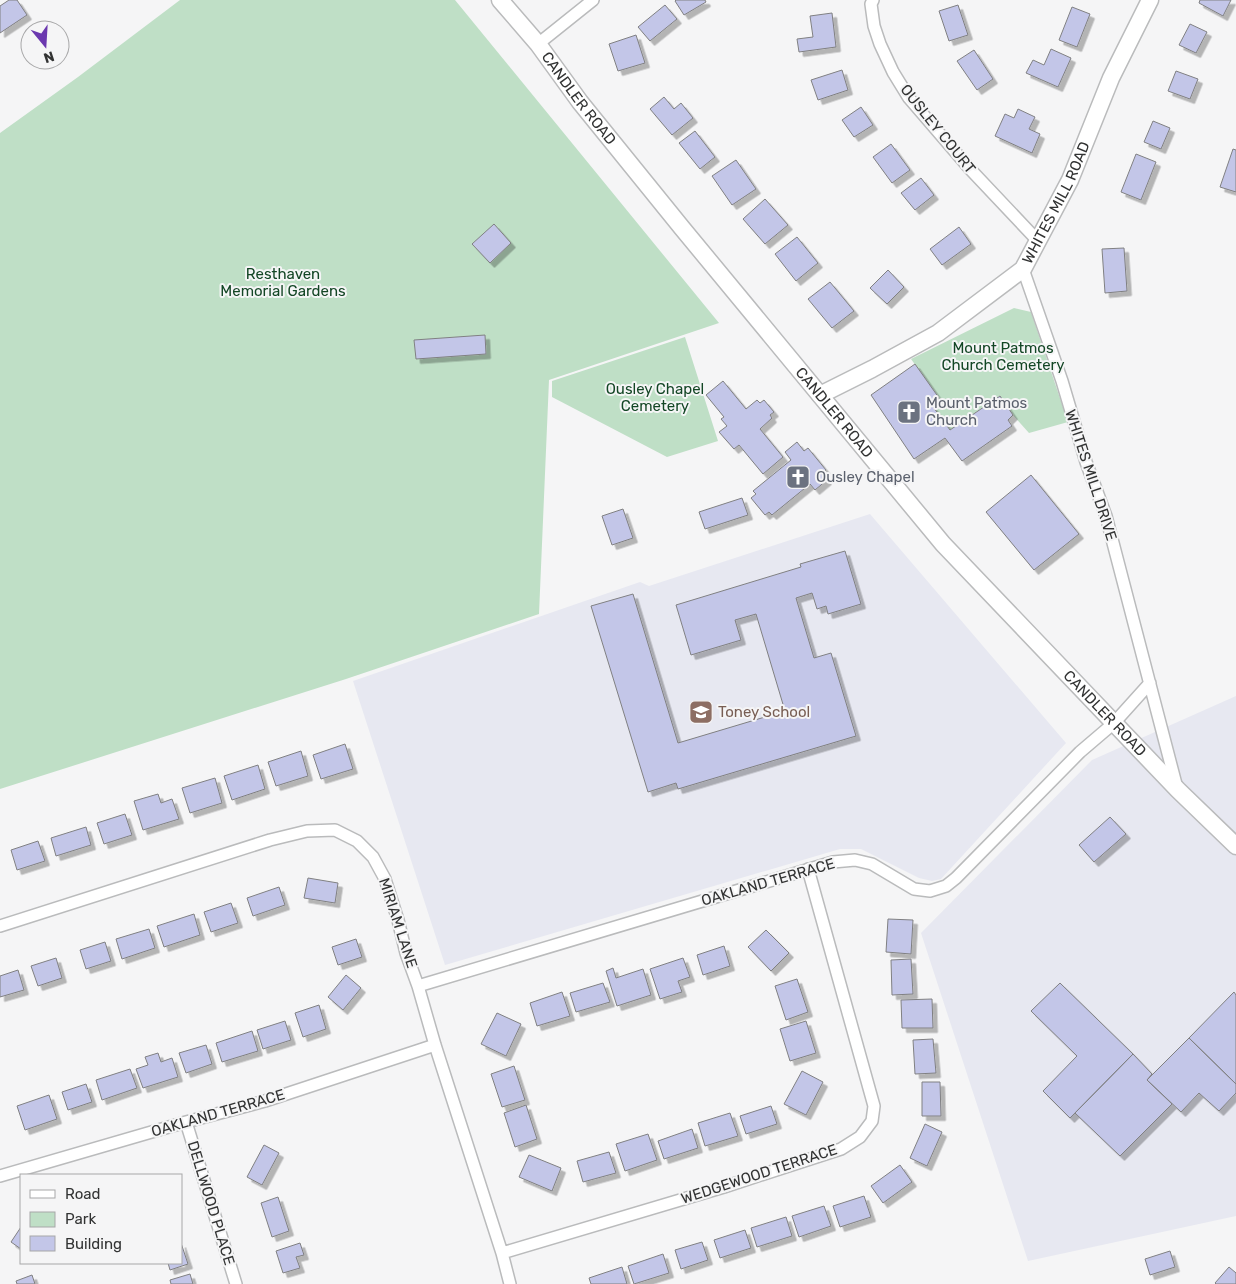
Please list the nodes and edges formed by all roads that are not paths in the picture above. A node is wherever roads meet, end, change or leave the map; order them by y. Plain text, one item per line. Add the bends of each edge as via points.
1 (500, 0) edge
2 (593, 0) edge
3 (873, 0) edge
4 (1150, 0) edge
5 (538, 44) junction
6 (1038, 241) junction
7 (1023, 269) junction
8 (820, 395) junction
9 (1150, 683) junction
10 (1114, 723) junction
11 (1178, 790) junction
12 (1236, 846) edge
13 (808, 869) junction
14 (0, 926) edge
15 (418, 986) junction
16 (435, 1045) junction
17 (186, 1122) junction
18 (0, 1176) edge
19 (502, 1252) junction
20 (236, 1284) edge
21 (510, 1284) edge

1 - 5 main road, CANDLER ROAD
2 - 5 street
3 - 6 street, OUSLEY COURT via 874,26 880,44 910,98
4 - 6 main road, WHITES MILL ROAD via 1111,78 1070,180
5 - 8 main road, CANDLER ROAD via 580,102
6 - 7 main road, WHITES MILL ROAD
7 - 8 main road, WHITES MILL ROAD via 938,332
7 - 9 street, WHITES MILL DRIVE via 1106,516
8 - 10 main road, CANDLER ROAD via 944,544
9 - 10 street
9 - 11 street, WHITES MILL DRIVE
10 - 11 main road, CANDLER ROAD
10 - 13 street, OAKLAND TERRACE via 1080,752 946,886 930,891 914,889 872,864 855,860
11 - 12 main road, CANDLER ROAD
13 - 15 street, OAKLAND TERRACE
13 - 19 street, WEDGEWOOD TERRACE via 874,1106 872,1121 860,1137 841,1149 724,1187
14 - 15 street, MIRIAM LANE via 270,840 307,831 335,830 357,841 373,857 385,879
15 - 16 street, MIRIAM LANE
16 - 17 street, OAKLAND TERRACE via 264,1101
16 - 19 street, MIRIAM LANE
17 - 18 street, OAKLAND TERRACE
17 - 20 street, DELLWOOD PLACE
19 - 21 street, MIRIAM LANE

